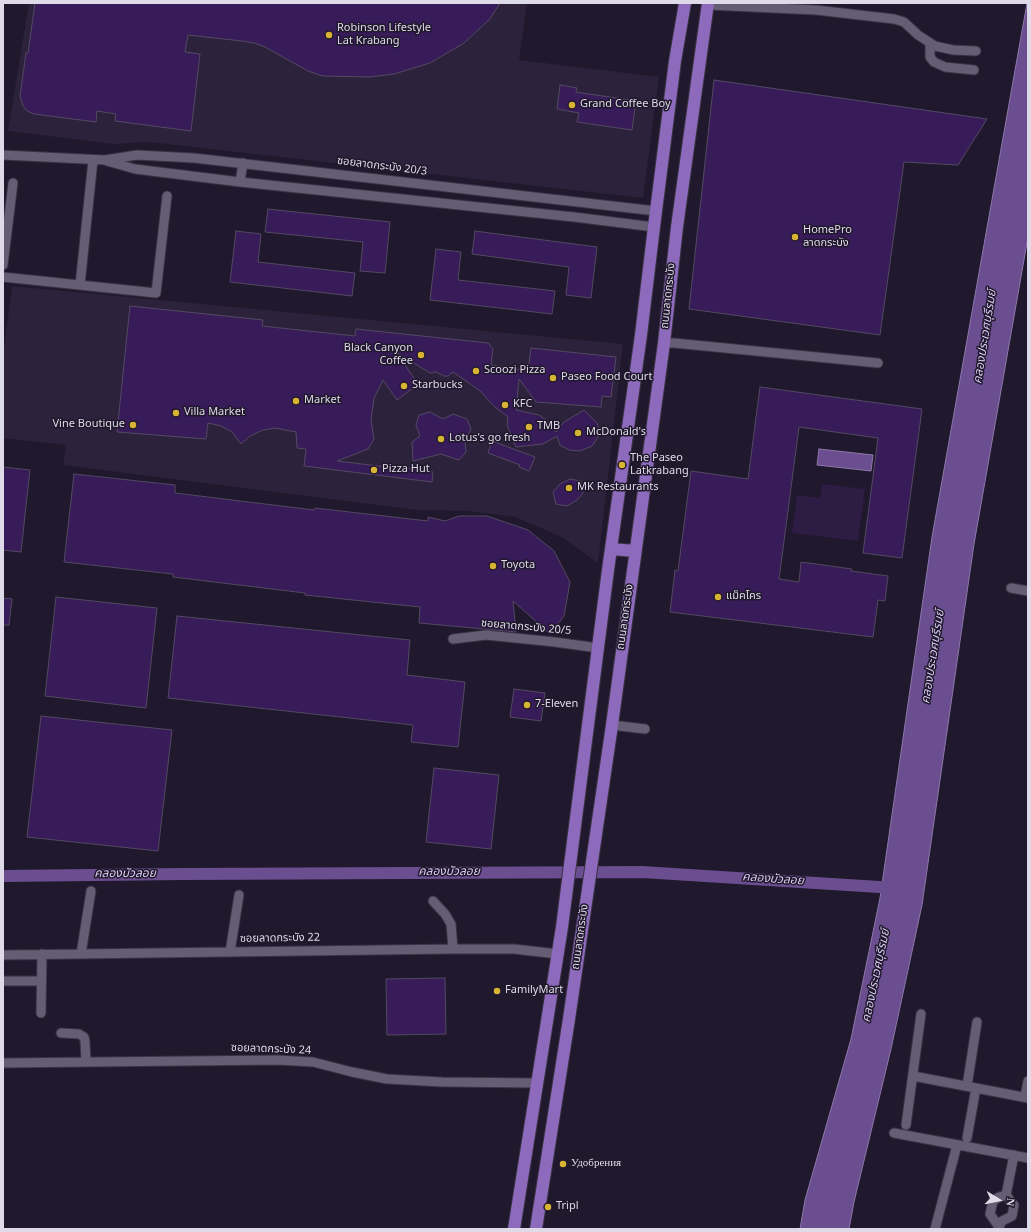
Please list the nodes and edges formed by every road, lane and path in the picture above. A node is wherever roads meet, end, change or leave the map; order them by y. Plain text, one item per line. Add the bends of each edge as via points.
1 (685, 3) edge
2 (708, 4) edge
3 (816, 6) edge
4 (930, 43) junction
5 (976, 51) dead end
6 (974, 70) dead end
7 (3, 155) edge
8 (194, 158) junction
9 (93, 160) junction
10 (105, 160) junction
11 (243, 163) junction
12 (192, 176) junction
13 (240, 182) junction
14 (12, 183) dead end
15 (418, 183) junction
16 (167, 196) dead end
17 (530, 197) junction
18 (417, 201) junction
19 (656, 211) junction
20 (528, 212) junction
21 (654, 227) junction
22 (3, 265) edge
23 (3, 277) edge
24 (80, 285) junction
25 (664, 343) junction
26 (878, 364) dead end
27 (611, 549) junction
28 (635, 550) junction
29 (1011, 588) dead end
30 (1028, 591) edge
31 (453, 639) dead end
32 (598, 648) junction
33 (612, 725) junction
34 (645, 729) dead end
35 (91, 891) dead end
36 (239, 895) dead end
37 (433, 900) dead end
38 (453, 949) junction
39 (230, 952) junction
40 (42, 954) junction
41 (82, 954) junction
42 (558, 954) junction
43 (3, 955) edge
44 (3, 981) edge
45 (41, 981) junction
46 (41, 1013) dead end
47 (921, 1014) dead end
48 (978, 1022) dead end
49 (61, 1033) dead end
50 (3, 1062) edge
51 (86, 1062) junction
52 (913, 1076) junction
53 (1028, 1081) edge
54 (536, 1083) junction
55 (971, 1087) junction
56 (1026, 1097) edge
57 (906, 1125) dead end
58 (894, 1133) dead end
59 (967, 1138) dead end
60 (957, 1144) junction
61 (1014, 1155) junction
62 (1028, 1158) edge
63 (1006, 1195) junction
64 (998, 1228) edge
65 (514, 1229) edge
66 (536, 1229) edge
67 (935, 1229) edge

1 - 19 main road, ถนนลาดกระบัง
2 - 3 street
2 - 25 main road, ถนนลาดกระบัง via 677,227
3 - 4 street via 904,22
4 - 5 street via 944,49
4 - 6 street via 930,57 934,62 945,67
7 - 9 street, ซอยลาดกระบัง 20/3
8 - 10 street, ซอยลาดกระบัง 20/3 via 137,155
8 - 11 street, ซอยลาดกระบัง 20/3
8 - 12 street
9 - 10 street, ซอยลาดกระบัง 20/3
9 - 24 street
10 - 12 street, ซอยลาดกระบัง 20/3 via 135,169
11 - 13 street
11 - 15 street, ซอยลาดกระบัง 20/3
12 - 13 street, ซอยลาดกระบัง 20/3
13 - 18 street, ซอยลาดกระบัง 20/3
14 - 22 street
15 - 17 street, ซอยลาดกระบัง 20/3
15 - 18 street
16 - 24 street via 156,293
17 - 19 street, ซอยลาดกระบัง 20/3
17 - 20 street
18 - 20 street, ซอยลาดกระบัง 20/3
19 - 21 main road, ถนนลาดกระบัง
20 - 21 street, ซอยลาดกระบัง 20/3
21 - 27 main road, ถนนลาดกระบัง
23 - 24 street
25 - 26 street
25 - 28 main road, ถนนลาดกระบัง
27 - 28 main road
27 - 32 main road, ถนนลาดกระบัง
28 - 33 main road, ถนนลาดกระบัง
29 - 30 street
31 - 32 street, ซอยลาดกระบัง 20/5 via 486,635
32 - 42 main road, ถนนลาดกระบัง
33 - 34 street
33 - 66 main road, ถนนลาดกระบัง
35 - 41 street
36 - 39 street
37 - 38 street via 451,924
38 - 39 street, ซอยลาดกระบัง 22
38 - 42 street, ซอยลาดกระบัง 22 via 514,949
39 - 41 street, ซอยลาดกระบัง 22
40 - 41 street, ซอยลาดกระบัง 22
40 - 43 street, ซอยลาดกระบัง 22
40 - 45 street
42 - 54 main road, ถนนลาดกระบัง
44 - 45 street
45 - 46 street
47 - 52 street
48 - 55 street
49 - 51 street via 79,1034 84,1037
50 - 51 street, ซอยลาดกระบัง 24
51 - 54 street, ซอยลาดกระบัง 24 via 299,1061 387,1079
52 - 55 street
52 - 57 street
53 - 56 street
54 - 65 main road, ถนนลาดกระบัง
55 - 56 street
55 - 59 street
58 - 60 street
60 - 61 street
60 - 67 street
61 - 62 street
61 - 63 street
63 - 64 street via 1014,1205 1012,1216 1002,1221
63 - 64 street via 993,1201 990,1214

